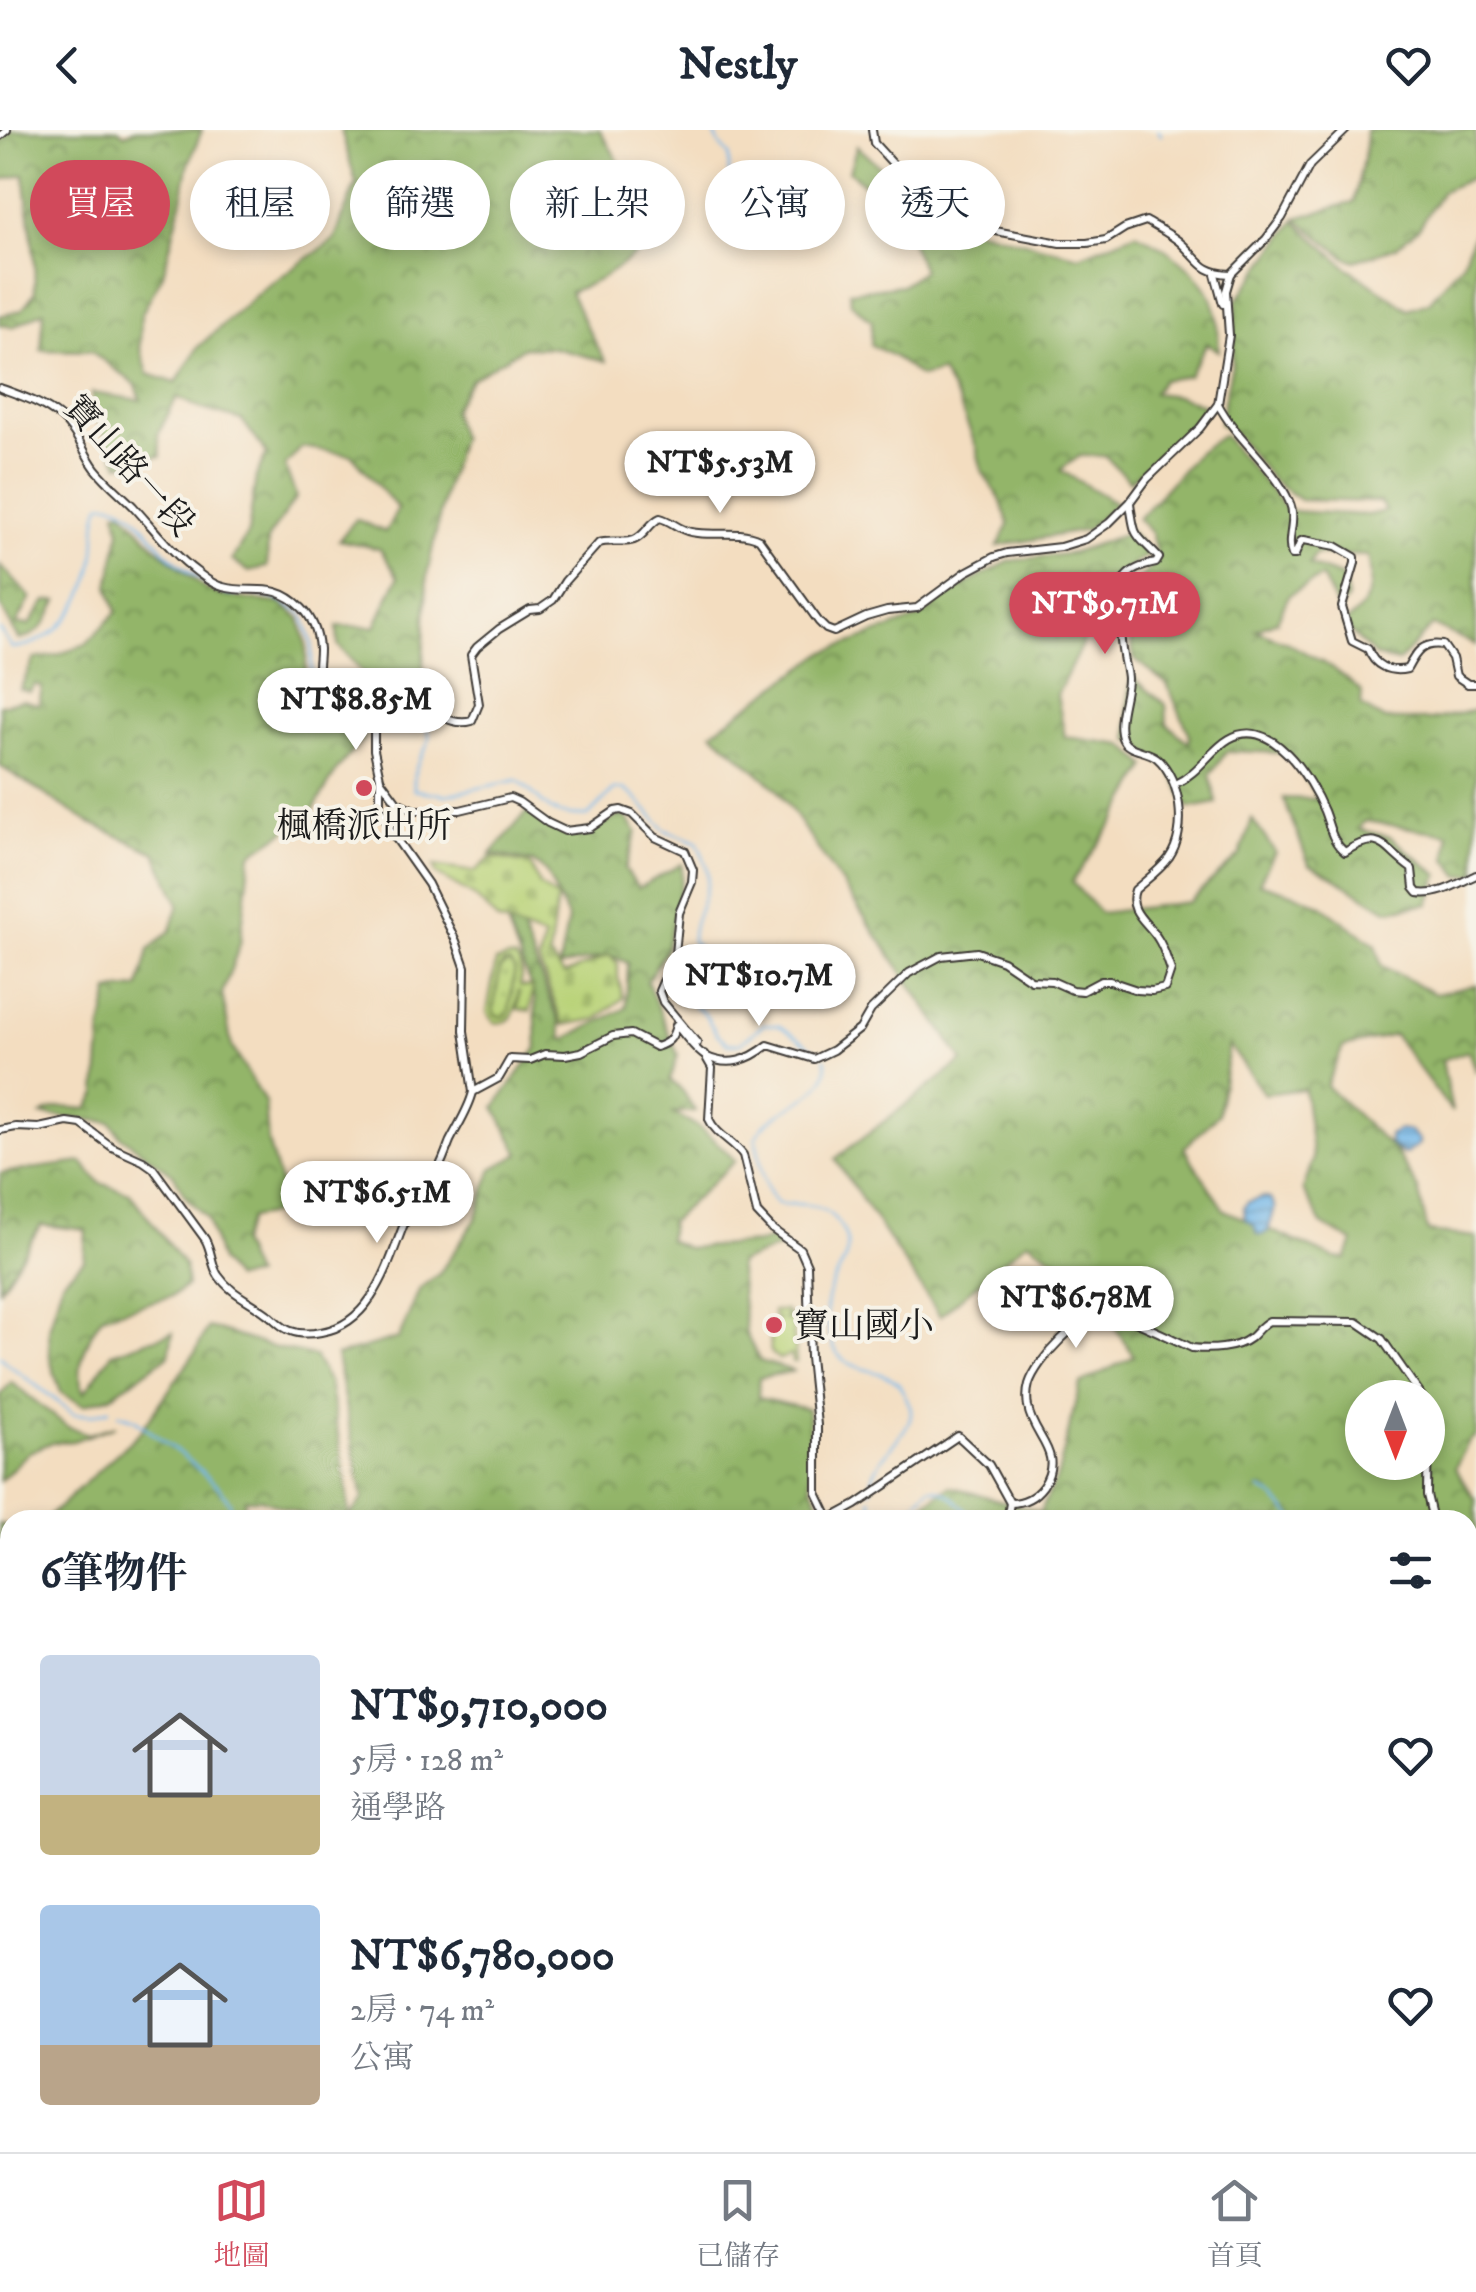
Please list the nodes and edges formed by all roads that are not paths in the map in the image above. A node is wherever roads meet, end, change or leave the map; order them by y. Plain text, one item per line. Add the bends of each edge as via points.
1 (7, 130) edge
2 (872, 130) edge
3 (1346, 130) edge
4 (0, 136) edge
5 (1215, 274) junction
6 (1230, 274) junction
7 (1228, 325) junction
8 (0, 388) edge
9 (1218, 404) junction
10 (1130, 502) junction
11 (1476, 684) edge
12 (374, 705) junction
13 (380, 778) junction
14 (1175, 784) junction
15 (1476, 875) edge
16 (705, 1056) junction
17 (473, 1092) junction
18 (0, 1130) edge
19 (1410, 1380) edge
20 (1428, 1480) edge
21 (1010, 1503) junction
22 (826, 1510) edge
23 (847, 1510) edge
24 (1009, 1510) edge
25 (1431, 1510) edge

1 - 4 street
2 - 5 street via 874,143 914,188 974,227 1087,243 1146,221
3 - 6 street via 1310,166 1266,239
5 - 6 street
5 - 7 street
6 - 7 street
7 - 9 street
8 - 12 street, 寶山路一段 via 61,418 99,473 206,579 222,587 270,590 304,610 317,634 317,682 324,699 351,708
9 - 10 street
9 - 11 street via 1288,498 1294,523 1290,552 1295,556 1304,540 1355,558 1342,607 1352,641 1382,668 1400,671 1420,648 1446,646 1456,676
10 - 12 street via 1086,539 994,557 917,608 866,617 834,632 822,626 760,539 694,533 660,518 640,538 599,542 554,600 477,647 471,655 479,704 472,721 458,723 418,705
10 - 14 street via 1134,533 1158,558 1124,578 1119,592 1127,679 1122,740 1158,759
12 - 13 street
13 - 16 street via 397,802 414,810 515,799 565,830 590,828 621,810 685,851 692,882 659,994
13 - 17 street via 385,819 428,884 465,967 464,1031
14 - 15 street via 1230,738 1268,738 1291,757 1345,852 1359,842 1384,845 1412,869 1418,893
14 - 16 street via 1179,836 1170,857 1132,896 1171,970 1165,988 1136,990 1110,981 1072,990 1030,980 977,952 941,956 910,973 860,1029 814,1060 768,1045 734,1063
16 - 17 street via 676,1025 674,1036 656,1047 631,1034 565,1056 510,1058 499,1078
16 - 22 street via 712,1068 712,1126 743,1155 758,1213 800,1250 807,1266 817,1493
17 - 18 street via 441,1164 410,1207 373,1294 351,1321 314,1334 285,1328 230,1290 205,1239 143,1161 74,1122
19 - 21 street via 1382,1340 1357,1322 1269,1322 1239,1345 1201,1349 1108,1312 1087,1316 1034,1372 1028,1408 1052,1462 1040,1491
20 - 25 street
21 - 23 street via 989,1465 958,1436
21 - 24 street

